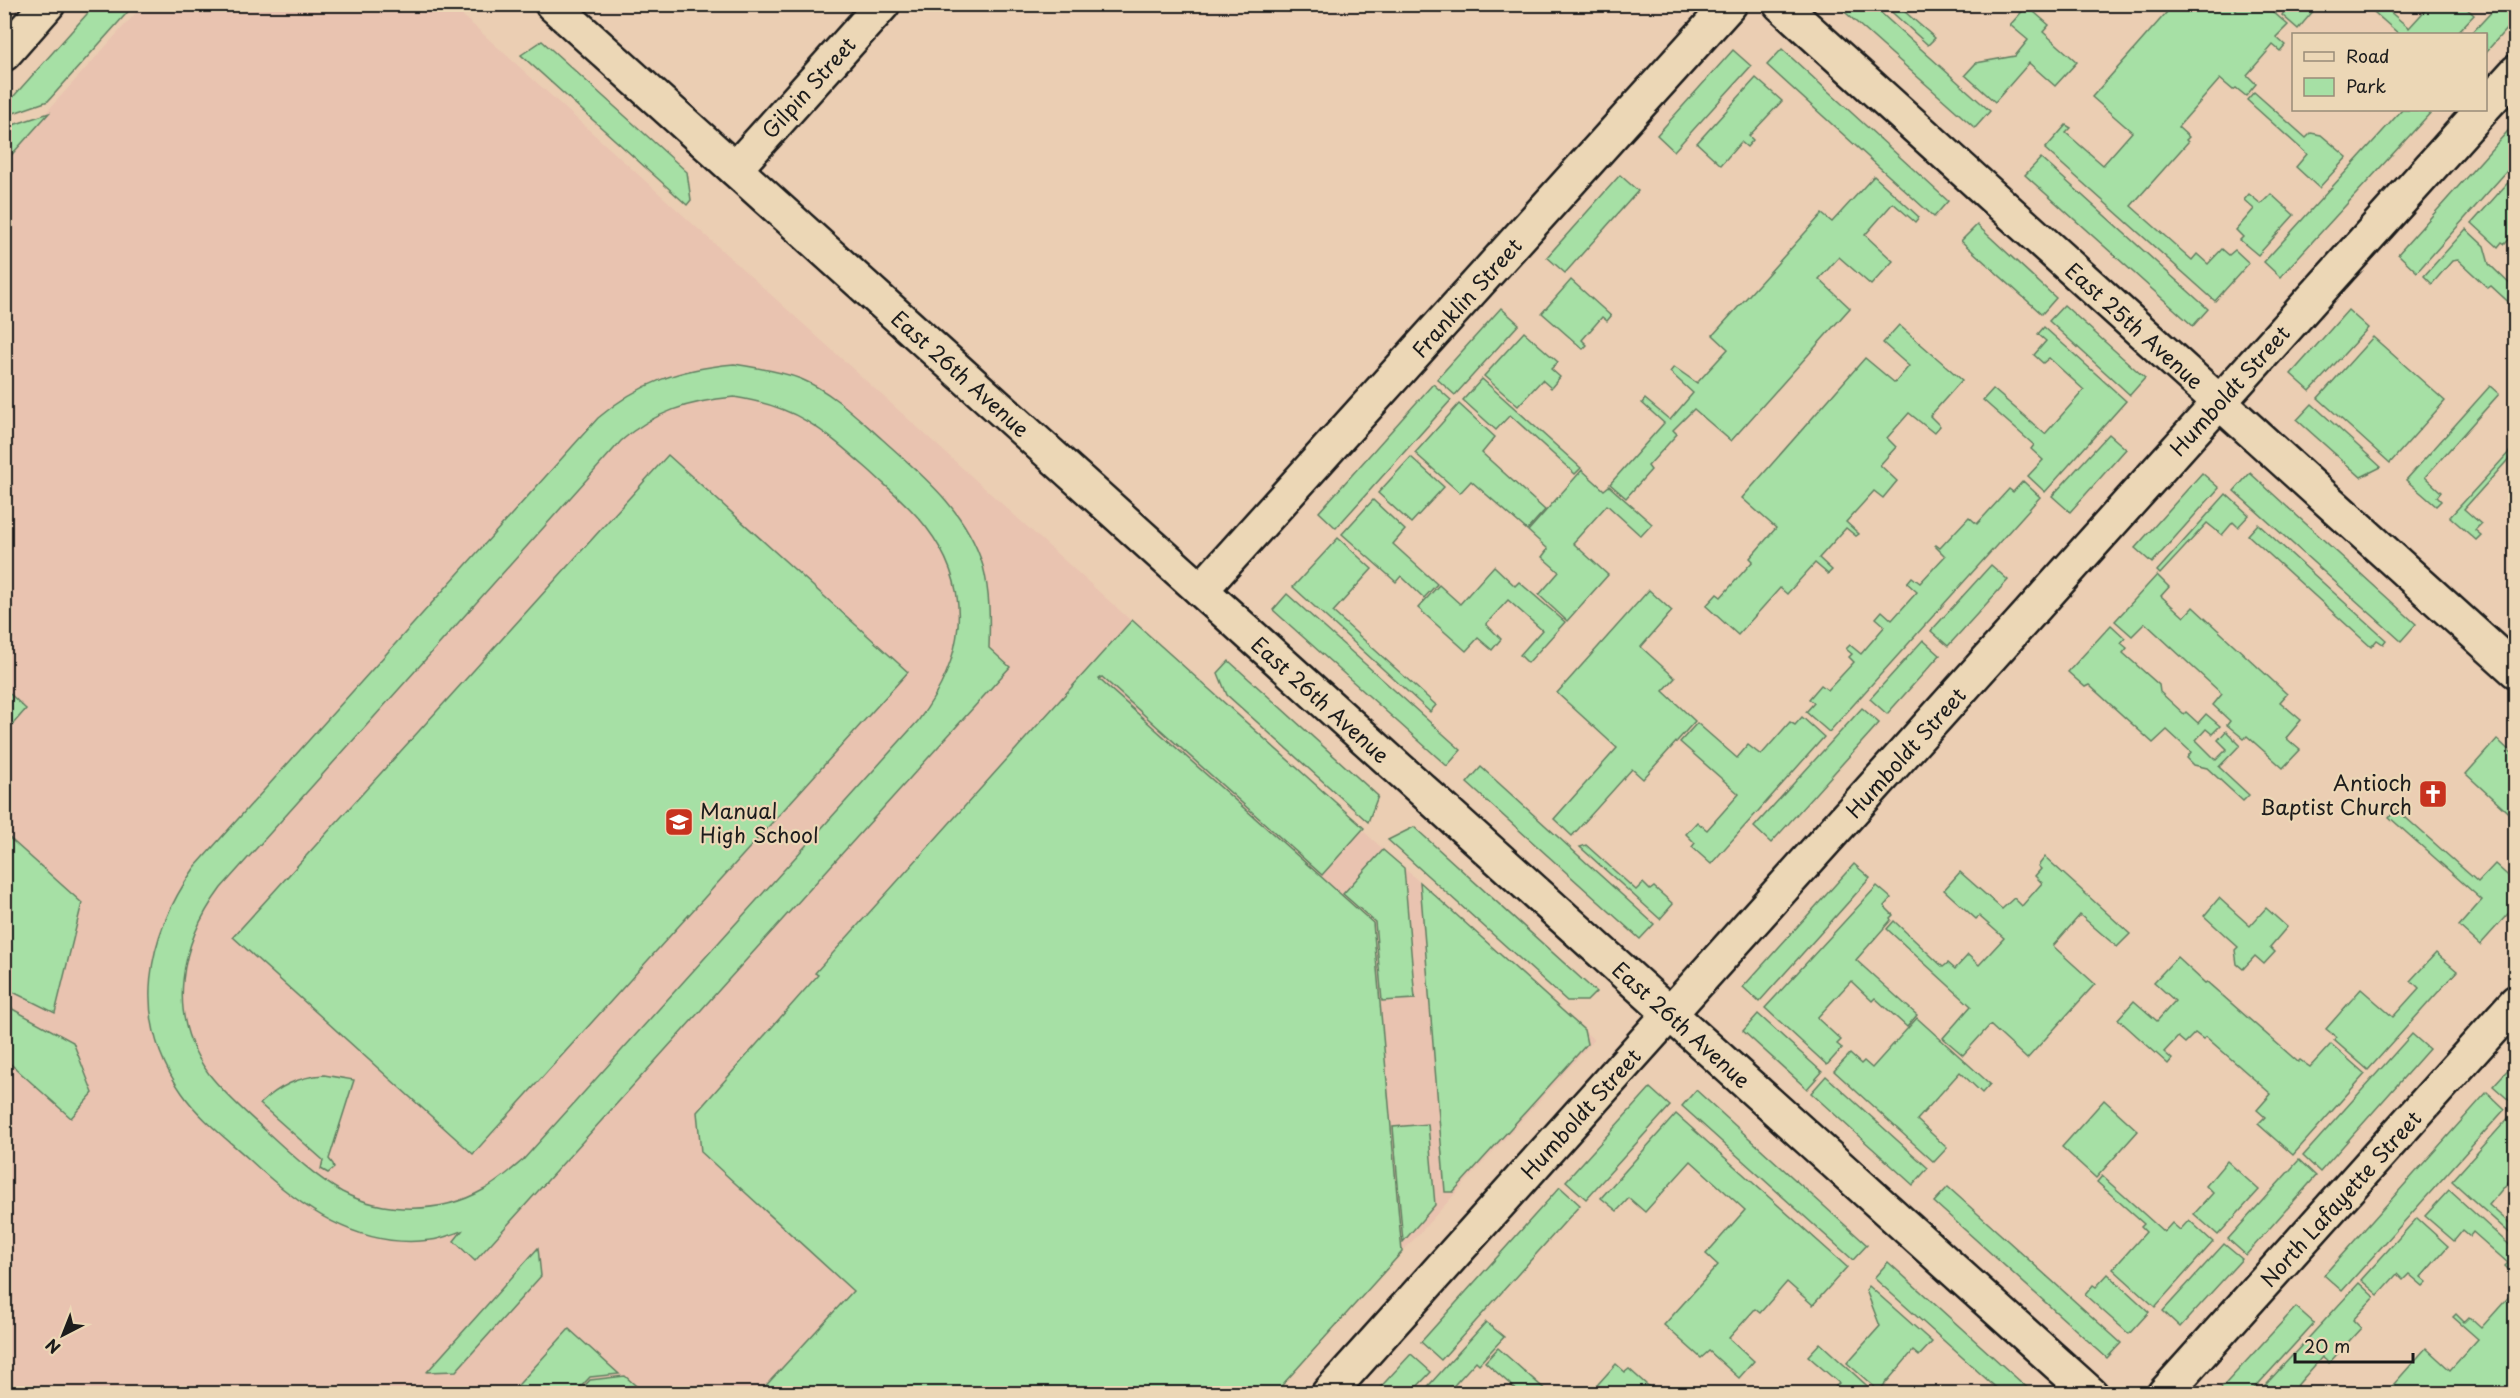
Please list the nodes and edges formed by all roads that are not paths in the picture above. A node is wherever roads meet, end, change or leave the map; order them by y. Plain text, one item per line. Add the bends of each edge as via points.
1 (48, 4) edge
2 (552, 4) edge
3 (883, 4) edge
4 (1730, 4) edge
5 (1780, 4) edge
6 (4, 54) edge
7 (2516, 72) edge
8 (2487, 104) edge
9 (2481, 111) edge
10 (735, 169) junction
11 (2219, 402) junction
12 (1201, 590) junction
13 (2516, 670) edge
14 (2516, 1002) edge
15 (1669, 1013) junction
16 (1328, 1394) edge
17 (2091, 1394) edge
18 (2164, 1394) edge

1 - 6 street
2 - 10 street, East 26th Avenue
3 - 10 street, Gilpin Street
4 - 12 street, Franklin Street
5 - 11 street, East 25th Avenue
7 - 8 street
9 - 11 street, Humboldt Street
10 - 12 street, East 26th Avenue
11 - 13 street, East 25th Avenue
11 - 15 street, Humboldt Street
12 - 15 street, East 26th Avenue
14 - 18 street, North Lafayette Street
15 - 16 street, Humboldt Street
15 - 17 street, East 26th Avenue

